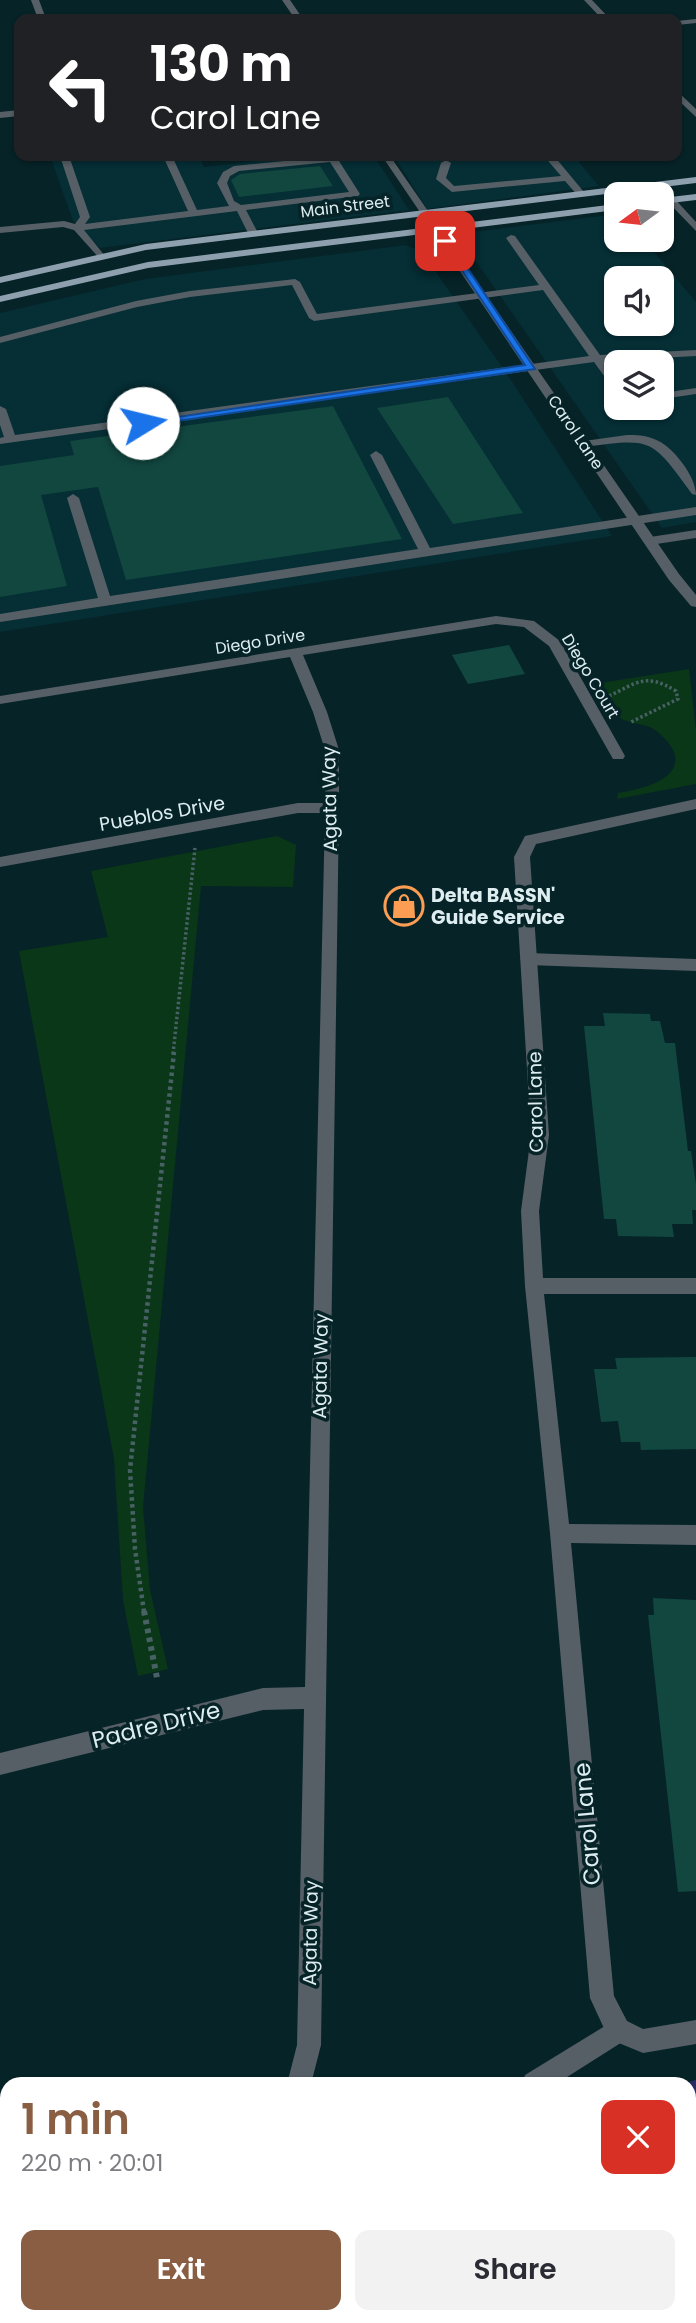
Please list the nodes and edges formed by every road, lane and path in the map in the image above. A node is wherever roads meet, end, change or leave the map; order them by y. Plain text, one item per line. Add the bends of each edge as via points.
1 (588, 0) edge
2 (601, 14) edge
3 (682, 99) edge
4 (696, 114) edge
5 (66, 161) edge
6 (169, 161) edge
7 (312, 161) edge
8 (334, 161) edge
9 (389, 161) edge
10 (553, 161) edge
11 (446, 163) dead end
12 (567, 178) junction
13 (696, 180) edge
14 (581, 194) junction
15 (696, 197) edge
16 (674, 200) edge
17 (240, 208) junction
18 (674, 208) edge
19 (604, 209) edge
20 (424, 212) junction
21 (194, 214) junction
22 (77, 228) junction
23 (696, 228) edge
24 (0, 230) edge
25 (437, 230) junction
26 (253, 233) junction
27 (510, 238) dead end
28 (100, 256) junction
29 (0, 280) edge
30 (545, 287) junction
31 (481, 296) junction
32 (0, 299) edge
33 (0, 341) edge
34 (696, 353) edge
35 (596, 358) junction
36 (532, 367) junction
37 (604, 369) edge
38 (696, 391) edge
39 (674, 394) edge
40 (0, 410) edge
41 (6, 440) edge
42 (584, 444) junction
43 (376, 455) dead end
44 (696, 491) edge
45 (72, 498) dead end
46 (696, 511) edge
47 (634, 519) junction
48 (696, 534) edge
49 (650, 541) junction
50 (425, 550) junction
51 (105, 601) junction
52 (696, 603) edge
53 (0, 618) edge
54 (527, 621) joint
55 (295, 653) junction
56 (608, 697) dead end
57 (0, 700) edge
58 (631, 722) dead end
59 (618, 756) dead end
60 (696, 804) edge
61 (332, 808) junction
62 (195, 848) dead end
63 (0, 862) edge
64 (528, 959) junction
65 (696, 965) edge
66 (534, 1286) junction
67 (696, 1286) edge
68 (561, 1533) junction
69 (696, 1535) edge
70 (157, 1678) dead end
71 (313, 1698) junction
72 (0, 1764) edge
73 (618, 2030) junction
74 (696, 2032) edge
75 (301, 2077) edge
76 (545, 2077) edge

1 - 2 street
3 - 4 street
5 - 22 street via 85,216
6 - 21 street
7 - 17 street via 237,168 226,174 222,183 230,203
8 - 17 street via 355,194
9 - 20 street, Carol Lane
10 - 12 street
11 - 12 street via 441,179 452,189
12 - 14 street
13 - 14 main road, Main Street
14 - 20 main road, Main Street
15 - 16 main road
17 - 21 street
17 - 26 street
18 - 23 street
19 - 25 main road, Main Street
20 - 25 street, Carol Lane
20 - 26 main road, Main Street
21 - 22 street
22 - 24 street via 64,224
22 - 28 street
25 - 31 street, Carol Lane
25 - 32 main road, Main Street via 148,265
26 - 28 main road, Main Street
27 - 30 street
28 - 29 main road, Main Street
30 - 31 street
30 - 35 street
31 - 33 street via 314,318 295,282 136,304
31 - 36 street, Carol Lane
34 - 35 street
35 - 36 street
35 - 37 street
36 - 41 street
36 - 42 street, Carol Lane
38 - 39 street
40 - 41 street
42 - 44 street via 650,439 663,446
42 - 47 street, Carol Lane
43 - 50 street
45 - 51 street
46 - 47 street
47 - 49 street, Carol Lane
47 - 50 street
48 - 49 street
49 - 52 street, Carol Lane
50 - 51 street
51 - 53 street
54 - 55 street, Diego Drive via 496,620
54 - 59 street, Diego Court via 555,644
55 - 57 street, Diego Drive
55 - 61 street, Agata Way via 332,750
56 - 58 path via 639,681 664,683 676,691 678,699 670,705
60 - 64 street, Carol Lane via 530,840 522,857
61 - 63 street, Pueblos Drive via 298,808
61 - 71 street, Agata Way
62 - 70 path via 130,1470 139,1597
64 - 65 street
64 - 66 street, Carol Lane via 540,1135 530,1211
66 - 67 street
66 - 68 street, Carol Lane
68 - 69 street
68 - 73 street, Carol Lane via 602,1998
71 - 72 street, Padre Drive via 263,1699
71 - 75 street, Agata Way via 309,2045
73 - 74 street via 643,2041
73 - 76 street

